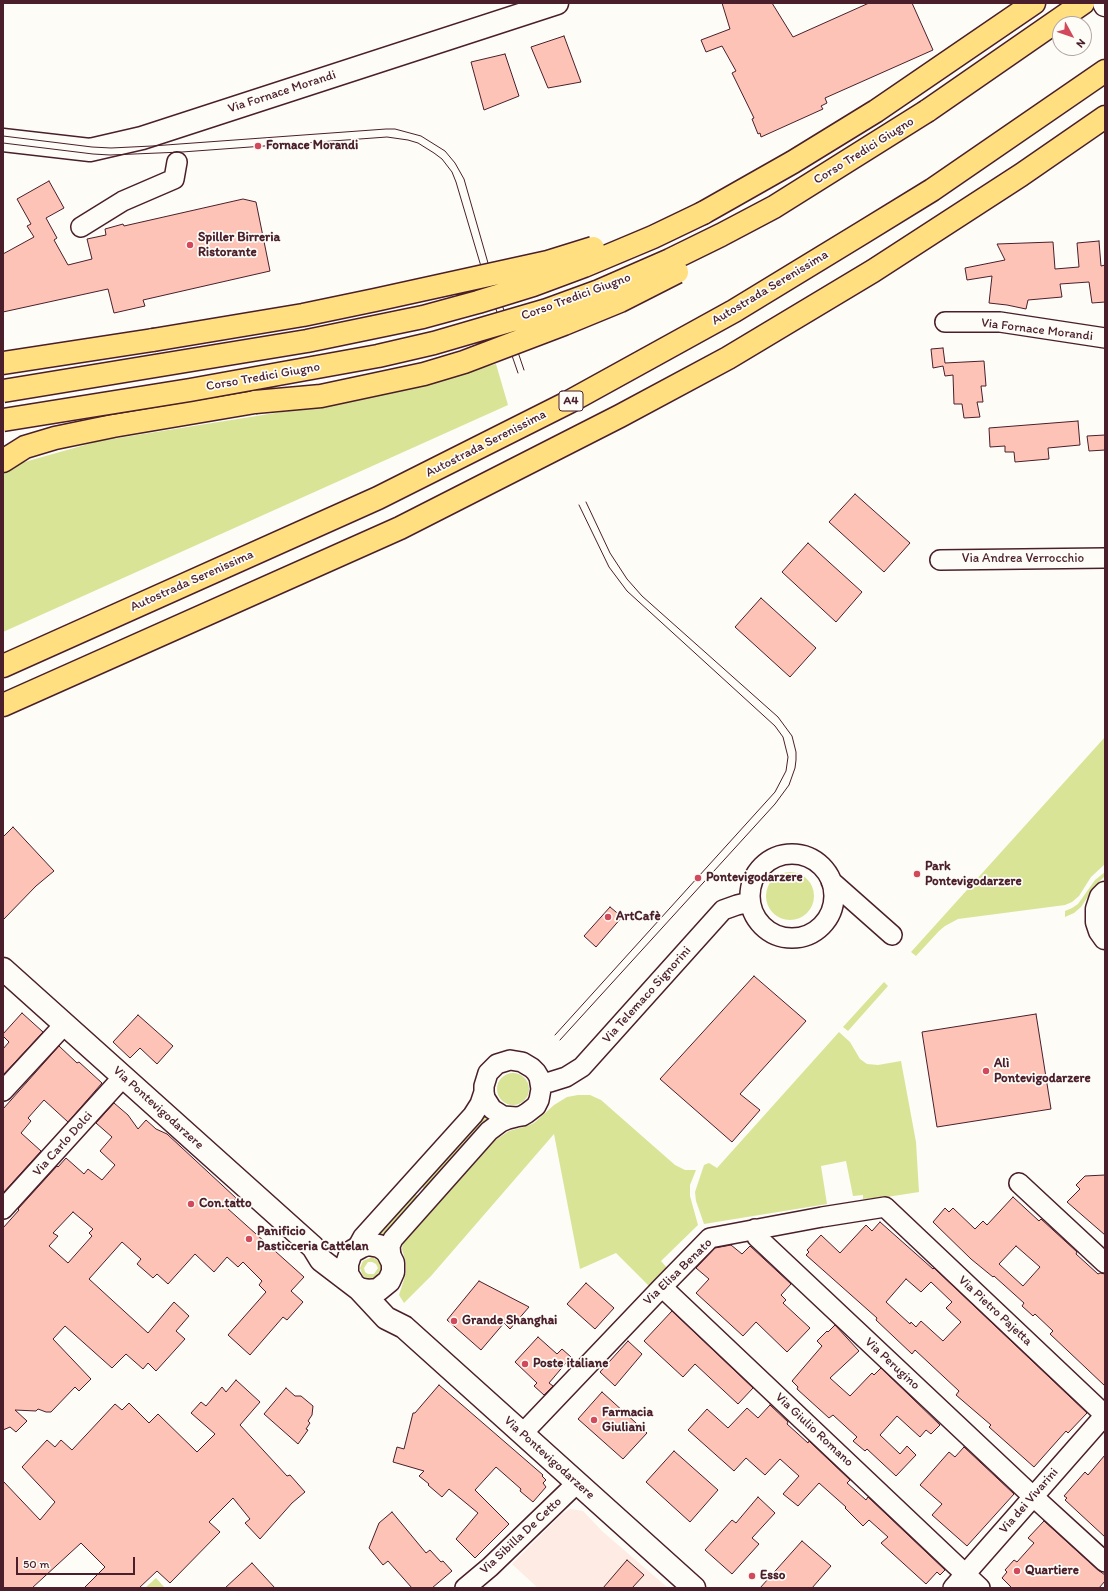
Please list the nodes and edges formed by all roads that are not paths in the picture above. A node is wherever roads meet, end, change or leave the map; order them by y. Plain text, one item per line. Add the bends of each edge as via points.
1 (557, 3) edge
2 (1034, 3) edge
3 (1083, 3) edge
4 (1105, 72) edge
5 (1105, 117) edge
6 (3, 140) edge
7 (177, 162) dead end
8 (774, 207) junction
9 (702, 212) junction
10 (81, 227) dead end
11 (945, 322) dead end
12 (1105, 338) edge
13 (3, 363) edge
14 (3, 391) edge
15 (3, 420) edge
16 (3, 461) edge
17 (1105, 558) edge
18 (940, 560) dead end
19 (3, 666) edge
20 (3, 705) edge
21 (831, 881) junction
22 (1105, 893) edge
23 (750, 902) junction
24 (867, 913) junction
25 (825, 921) junction
26 (892, 935) dead end
27 (1105, 938) edge
28 (3, 970) edge
29 (64, 1024) junction
30 (123, 1078) junction
31 (540, 1083) junction
32 (3, 1091) edge
33 (484, 1092) junction
34 (516, 1117) junction
35 (1019, 1183) dead end
36 (885, 1207) joint
37 (3, 1210) edge
38 (755, 1229) junction
39 (312, 1247) junction
40 (355, 1250) junction
41 (391, 1258) junction
42 (1105, 1263) edge
43 (389, 1281) junction
44 (355, 1285) junction
45 (662, 1287) junction
46 (404, 1327) junction
47 (1105, 1415) edge
48 (523, 1433) junction
49 (577, 1483) junction
50 (1033, 1496) junction
51 (1105, 1562) edge
52 (959, 1581) edge
53 (464, 1588) edge
54 (694, 1588) edge
55 (980, 1588) edge

1 - 6 main road, Via Fornace Morandi via 142,138 90,150
2 - 9 highway, Corso Tredici Giugno via 870,115 793,162
3 - 8 highway, Corso Tredici Giugno, bridge via 927,111
4 - 19 highway, Autostrada Serenissima / A4 via 944,182 856,237 727,315 575,399 378,498
5 - 20 highway via 1021,176 912,246 728,358 400,528
7 - 10 street via 174,179 123,201
8 - 15 highway, Corso Tredici Giugno, bridge via 676,257 599,291 547,310 441,341 378,356 190,390
8 - 16 highway, bridge via 712,254 620,301 464,362 424,374 321,396 255,402 55,438 25,447
9 - 13 highway, bridge via 548,262 303,315
9 - 14 highway, Corso Tredici Giugno, bridge via 653,237 584,266 533,285 423,317 307,341
11 - 12 street, Via Fornace Morandi via 1000,322
17 - 18 street, Via Andrea Verrocchio
21 - 23 street via 825,869 814,860 802,855 788,854 775,857 755,876
21 - 24 street
21 - 25 street via 834,895 832,909
22 - 27 main road via 1097,909 1097,922
23 - 25 street via 755,916 763,927 788,938 815,931
23 - 31 street, Via Telemaco Signorini via 723,910 582,1067 566,1077
24 - 25 street via 855,911
24 - 26 street
28 - 29 main road, Via Pontevigodarzere
29 - 30 main road, Via Pontevigodarzere
29 - 32 street
30 - 37 street, Via Carlo Dolci
30 - 39 main road, Via Pontevigodarzere
31 - 33 street via 536,1072 527,1064 510,1060 498,1064 488,1073
31 - 34 street via 540,1095 536,1106 527,1114
33 - 34 street via 492,1109 503,1116
33 - 40 street via 473,1115
34 - 41 street via 501,1122 489,1131 395,1235 390,1246
35 - 42 street
36 - 38 street, Via Elisa Benato
36 - 47 street, Via Pietro Pajetta
38 - 45 street, Via Elisa Benato via 710,1238
38 - 50 street, Via Perugino via 757,1237
39 - 40 main road, Via Pontevigodarzere via 339,1256
39 - 44 main road, Via Pontevigodarzere via 321,1260
40 - 41 main road, Via Pontevigodarzere via 374,1244 384,1249
40 - 44 main road, Via Pontevigodarzere via 347,1264 347,1274
41 - 43 main road, Via Pontevigodarzere via 394,1267
43 - 44 main road via 378,1290 368,1291
43 - 46 main road, Via Pontevigodarzere via 390,1301
44 - 46 main road, Via Pontevigodarzere via 386,1318
45 - 48 street, Via Elisa Benato
45 - 52 street, Via Giulio Romano
46 - 48 main road, Via Pontevigodarzere
47 - 50 street, Via dei Vivarini
48 - 49 main road, Via Pontevigodarzere
49 - 53 street, Via Sibilla De Cetto via 490,1567
49 - 54 main road, Via Pontevigodarzere
50 - 51 street, Via Perugino
50 - 52 street, Via dei Vivarini
52 - 55 street, Via Giulio Romano

